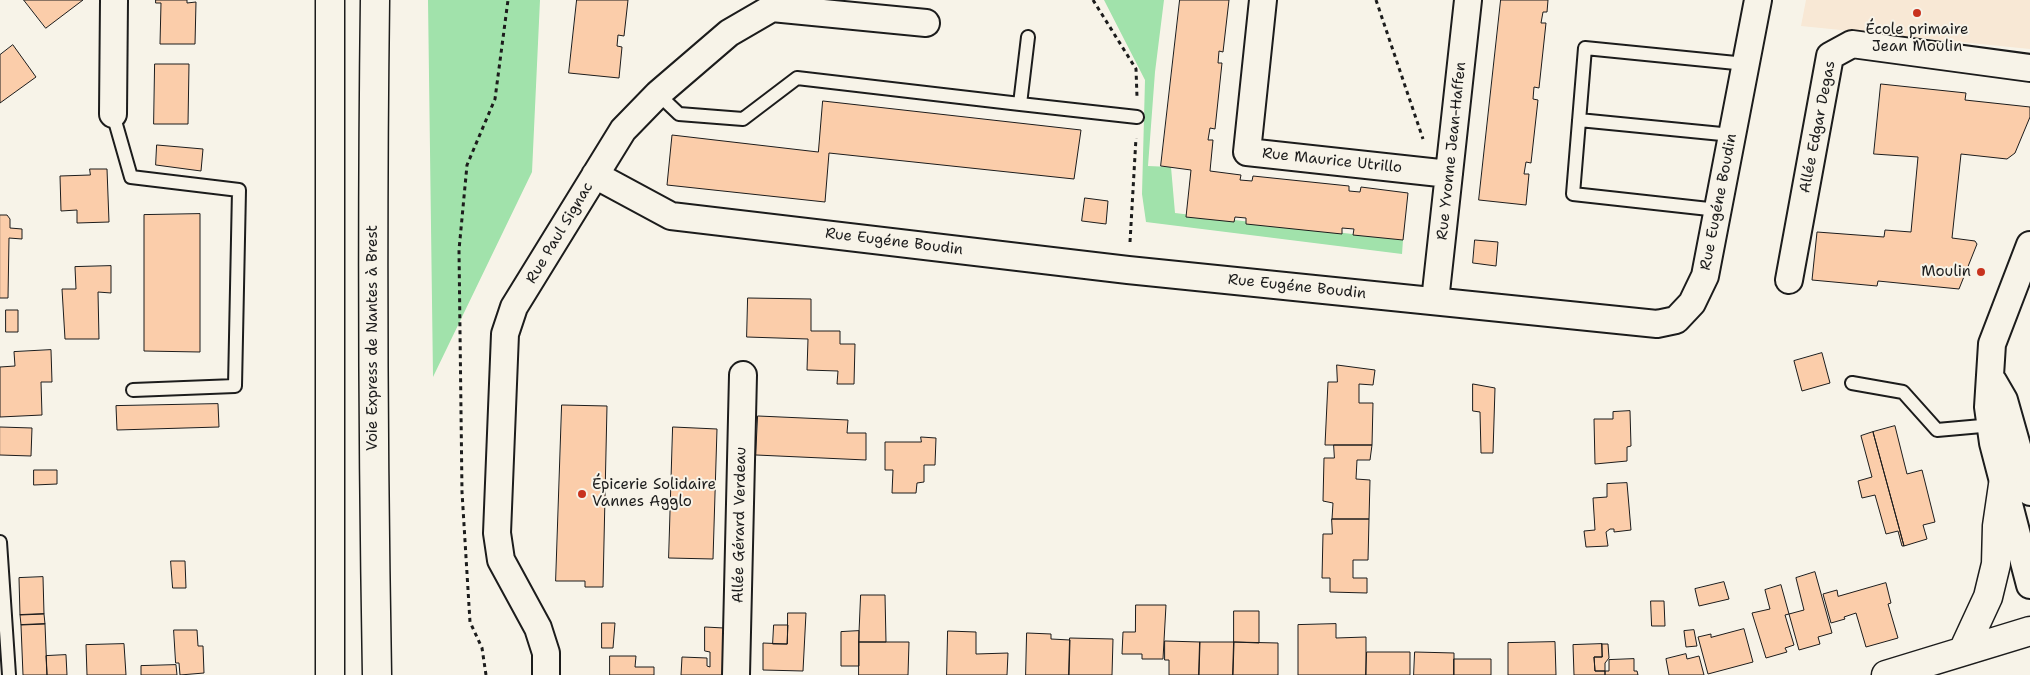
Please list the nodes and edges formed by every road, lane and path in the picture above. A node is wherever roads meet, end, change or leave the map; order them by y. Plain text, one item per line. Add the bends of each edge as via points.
1 (114, 0) edge
2 (330, 0) edge
3 (375, 0) edge
4 (508, 0) edge
5 (1263, 0) edge
6 (1376, 0) edge
7 (1468, 0) edge
8 (1758, 0) edge
9 (926, 23) dead end
10 (1028, 37) dead end
11 (1746, 64) junction
12 (2030, 68) edge
13 (658, 94) junction
14 (1020, 104) junction
15 (113, 114) joint
16 (1137, 117) dead end
17 (1579, 120) junction
18 (1732, 135) junction
19 (1442, 173) junction
20 (595, 175) junction
21 (1718, 210) junction
22 (2030, 245) edge
23 (1789, 280) dead end
24 (1435, 302) junction
25 (743, 375) dead end
26 (1852, 384) dead end
27 (133, 390) dead end
28 (2000, 423) junction
29 (2003, 485) junction
30 (2030, 492) edge
31 (0, 542) edge
32 (2030, 585) edge
33 (2030, 631) edge
34 (1963, 651) junction
35 (9, 675) edge
36 (330, 675) edge
37 (377, 675) edge
38 (486, 675) edge
39 (546, 675) edge
40 (736, 675) edge
41 (1886, 675) edge

1 - 15 street
2 - 36 main road
3 - 37 main road, Voie Express de Nantes à Brest via 372,214
4 - 38 path via 495,99 467,165 459,250 462,492 470,622 482,648
5 - 19 street, Rue Maurice Utrillo via 1247,152
6 - 19 path
7 - 19 street, Rue Yvonne Jean-Haffen
8 - 11 street, Rue Eugéne Boudin
9 - 13 street, Rue Paul Signac via 772,8 729,33
10 - 14 lane
11 - 17 lane via 1585,48
11 - 18 street, Rue Eugéne Boudin
12 - 23 street, Allée Edgar Degas via 1852,44 1830,56
13 - 14 lane via 679,114 743,119 797,78
13 - 20 street, Rue Paul Signac via 623,130
14 - 16 lane
15 - 27 lane via 131,177 239,190 235,386
17 - 18 lane
17 - 21 lane via 1573,194
18 - 21 street, Rue Eugéne Boudin
19 - 24 street, Rue Yvonne Jean-Haffen
20 - 24 street, Rue Eugéne Boudin via 671,216 1128,270
20 - 39 street, Rue Paul Signac via 514,307 505,334 497,533 501,560 538,628 546,653
21 - 24 street, Rue Eugéne Boudin via 1705,276 1692,303 1676,320 1657,324
22 - 28 street via 1992,344 1989,374 2004,400
25 - 40 street, Allée Gérard Verdeau
26 - 28 lane via 1903,392 1936,430
28 - 29 street
28 - 30 street
29 - 32 street
29 - 34 main road via 1996,564 1990,589
31 - 35 lane
33 - 34 main road
34 - 41 main road

